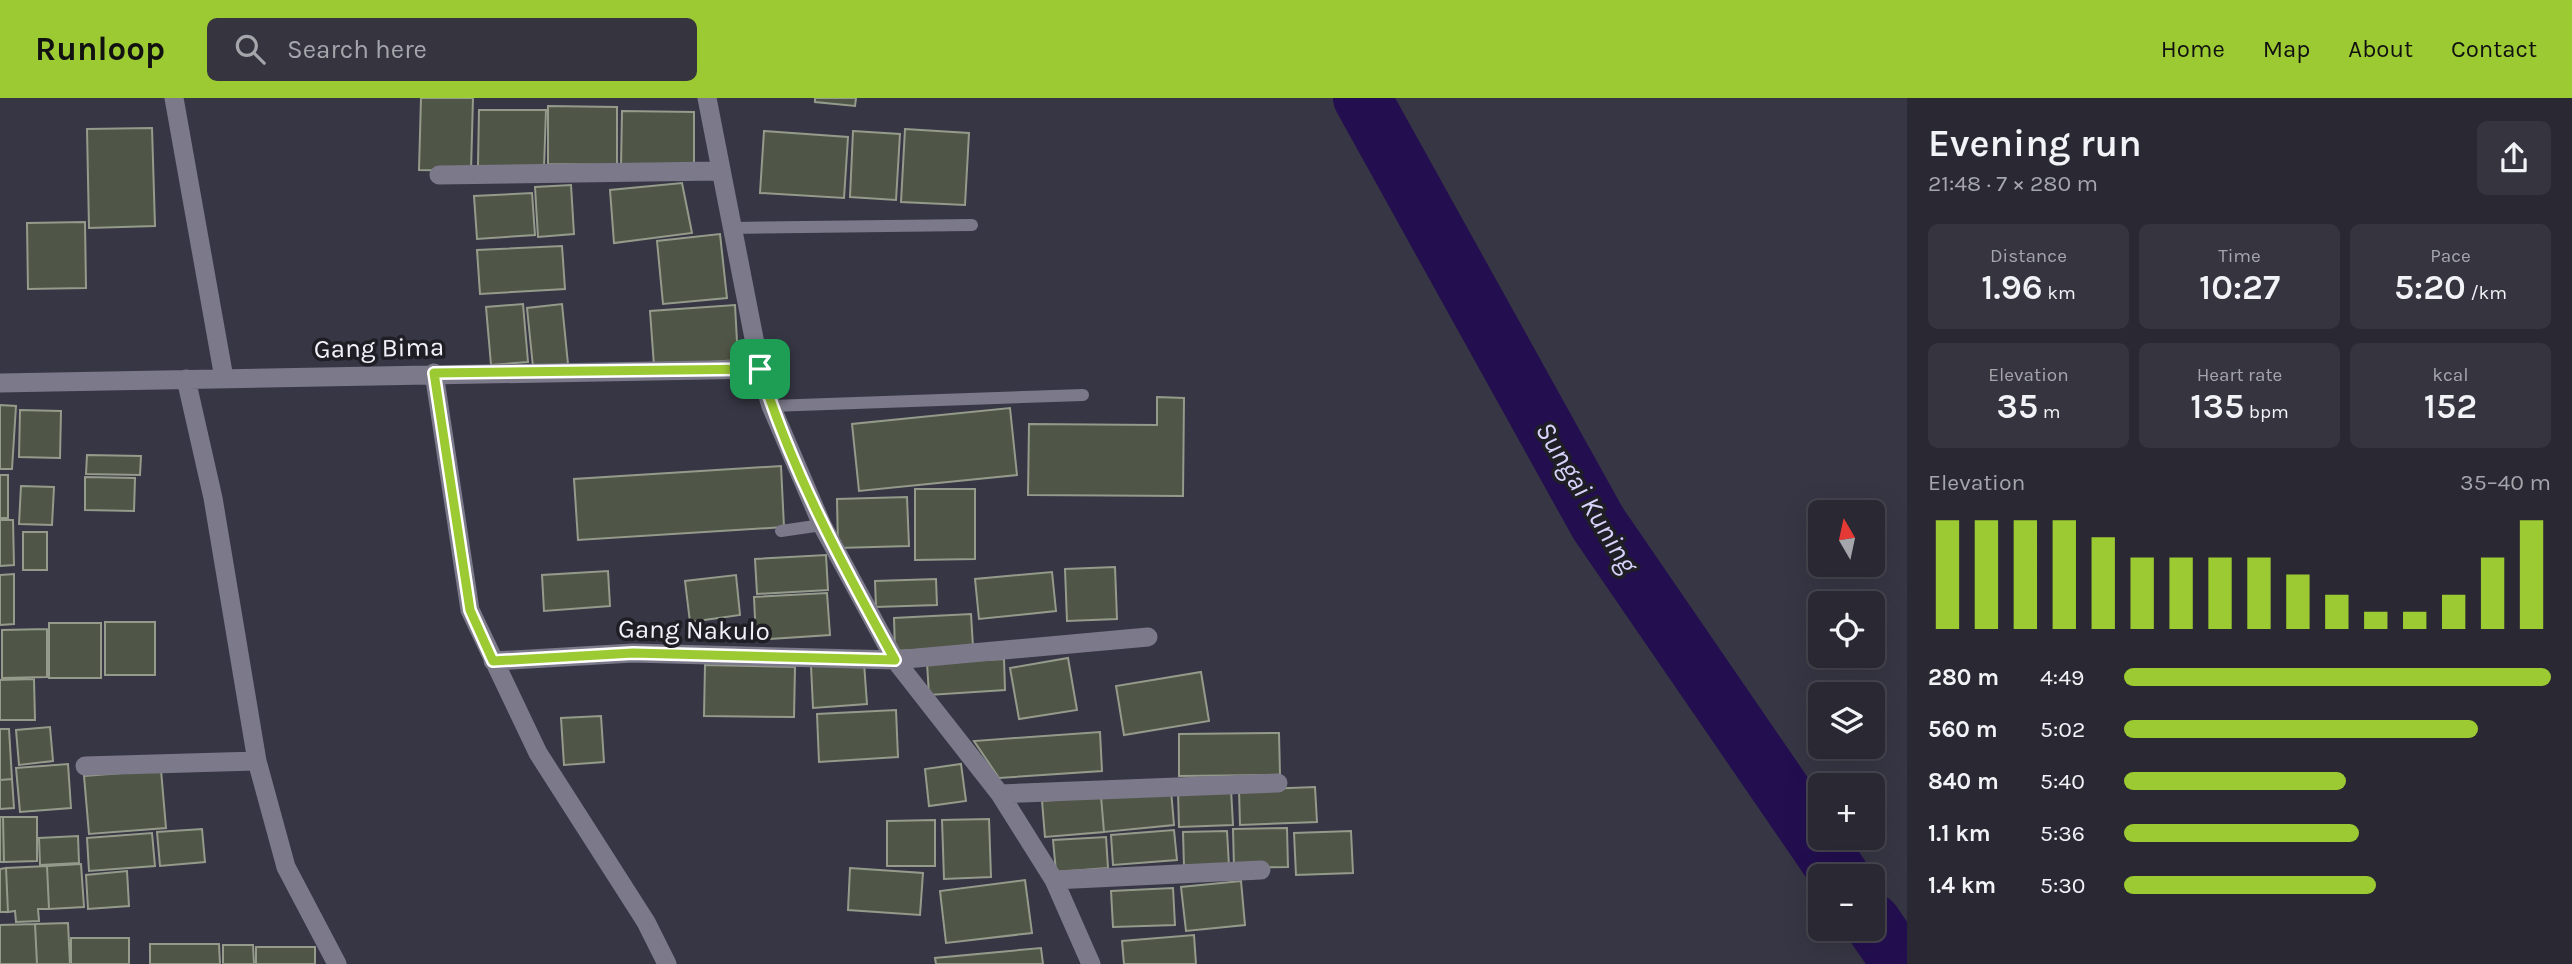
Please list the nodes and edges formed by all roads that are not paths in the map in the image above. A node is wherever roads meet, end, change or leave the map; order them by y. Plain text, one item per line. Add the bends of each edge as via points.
1 (174, 98) edge
2 (707, 98) edge
3 (719, 171) junction
4 (439, 175) dead end
5 (972, 225) dead end
6 (731, 228) junction
7 (760, 369) junction
8 (434, 373) junction
9 (224, 378) junction
10 (186, 379) junction
11 (0, 383) edge
12 (1083, 396) dead end
13 (771, 406) junction
14 (822, 525) junction
15 (781, 531) dead end
16 (1148, 637) dead end
17 (895, 660) junction
18 (493, 661) junction
19 (257, 761) junction
20 (85, 765) dead end
21 (1278, 783) dead end
22 (1000, 794) junction
23 (1261, 870) dead end
24 (1054, 880) junction
25 (337, 964) edge
26 (667, 964) edge
27 (1091, 964) edge

1 - 9 street
2 - 3 street
3 - 4 street
3 - 6 street
5 - 6 lane
6 - 7 street
7 - 8 street, Gang Bima
7 - 13 street
8 - 9 street, Gang Bima
8 - 18 street via 470,610
9 - 10 street, Gang Bima
10 - 11 street, Gang Bima
10 - 19 street via 213,498
12 - 13 lane
13 - 14 street
14 - 15 lane
14 - 17 street
16 - 17 street, Gang Nakulo
17 - 18 street, Gang Nakulo via 633,653
17 - 22 street
18 - 26 street via 538,753 646,922
19 - 20 street
19 - 25 street via 286,867
21 - 22 street
22 - 24 street
23 - 24 street
24 - 27 street

